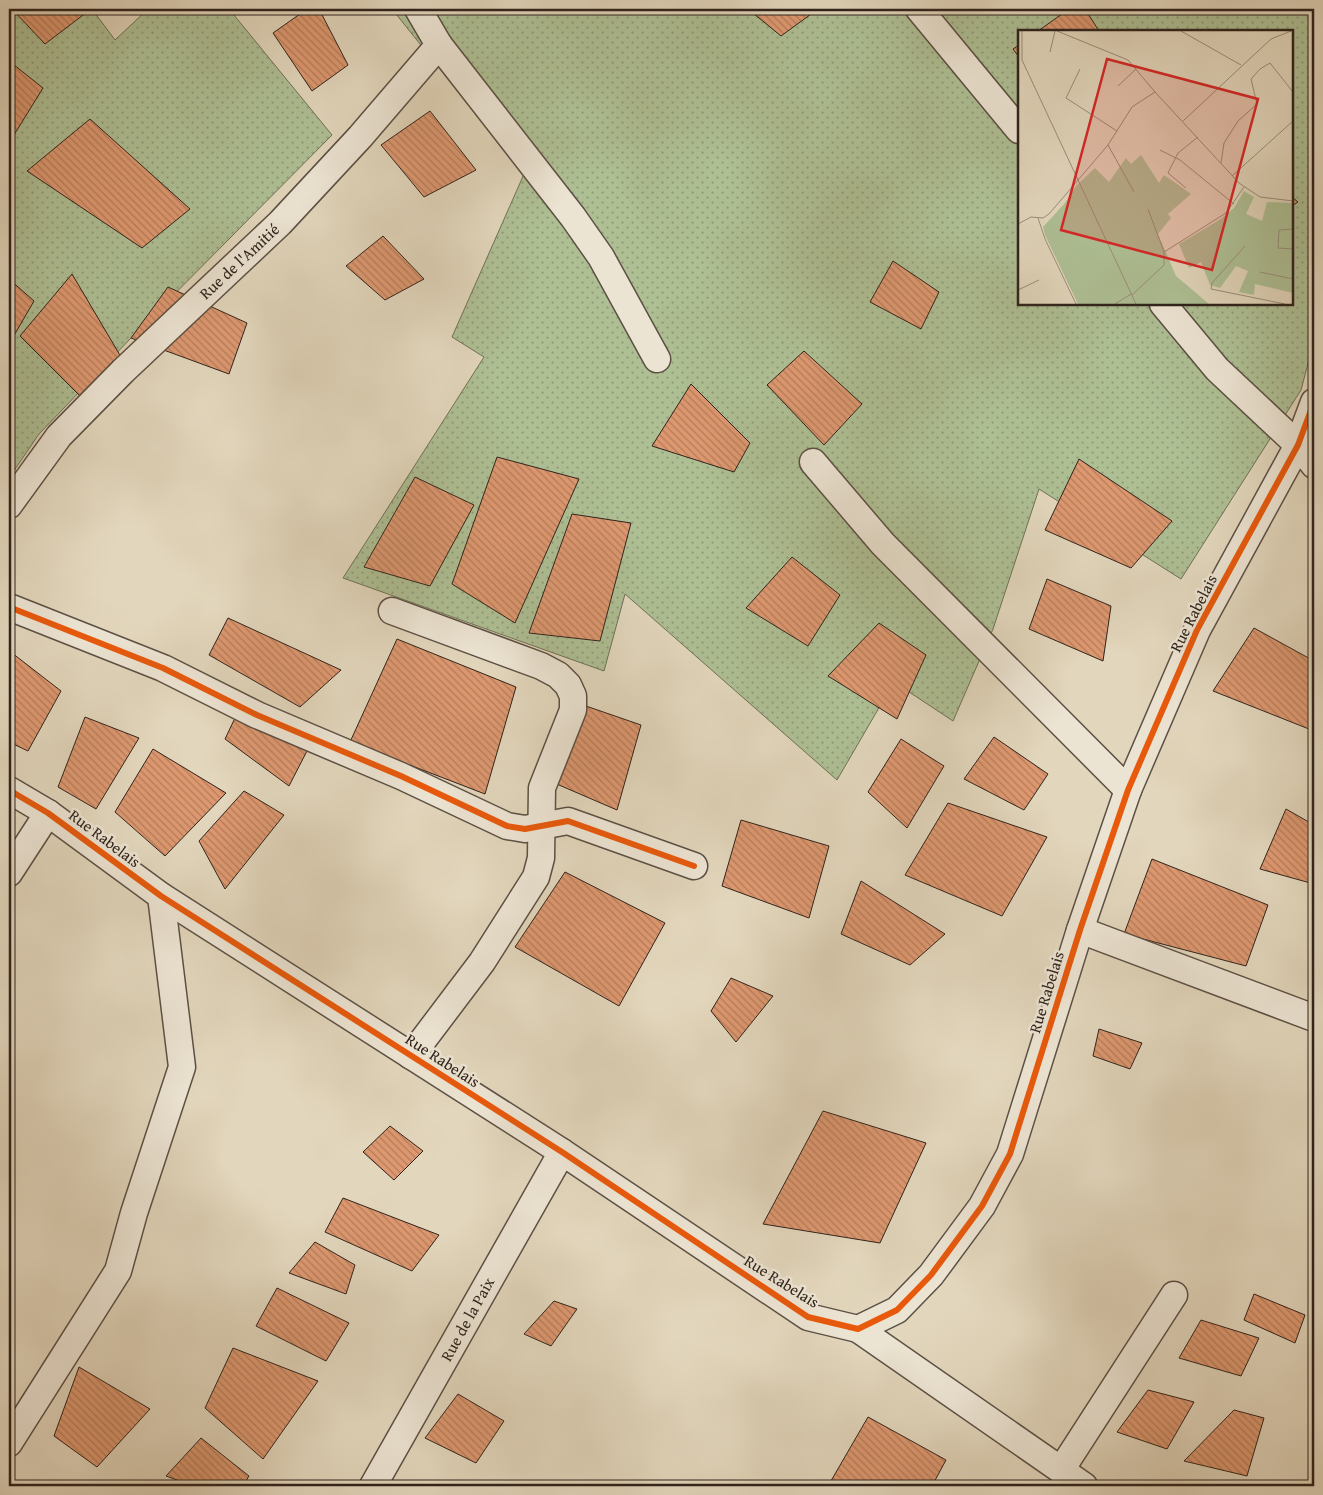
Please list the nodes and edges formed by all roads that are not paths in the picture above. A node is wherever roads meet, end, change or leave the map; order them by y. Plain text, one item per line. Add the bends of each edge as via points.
1 (418, 9) edge
2 (919, 9) edge
3 (439, 45) junction
4 (1018, 129) edge
5 (1164, 305) edge
6 (657, 359) dead end
7 (1314, 402) edge
8 (1306, 455) edge
9 (813, 462) dead end
10 (9, 505) edge
11 (9, 607) edge
12 (392, 611) dead end
13 (9, 790) edge
14 (1128, 790) junction
15 (48, 813) junction
16 (543, 827) junction
17 (694, 866) dead end
18 (9, 873) edge
19 (161, 896) junction
20 (1080, 930) junction
21 (1314, 1018) edge
22 (411, 1056) junction
23 (562, 1152) junction
24 (1174, 1296) dead end
25 (858, 1329) junction
26 (9, 1443) edge
27 (1061, 1470) junction
28 (373, 1486) edge
29 (1084, 1486) edge

1 - 3 street
2 - 4 street
3 - 6 street via 596,249
3 - 10 street, Rue de l'Amitié via 280,223 59,436
5 - 8 street via 1217,369
7 - 8 street, Rue Rabelais
8 - 14 street, Rue Rabelais via 1197,630
9 - 14 street via 883,544
11 - 16 street via 163,668 257,715 401,776 507,826
12 - 16 street via 541,666 568,685 573,696 573,710 542,788
13 - 15 street, Rue Rabelais
14 - 20 street, Rue Rabelais
15 - 18 street
15 - 19 street, Rue Rabelais
16 - 17 street via 568,821
16 - 22 street via 536,877 482,962
19 - 22 street, Rue Rabelais
19 - 26 street via 182,1067 118,1271
20 - 21 street
20 - 25 street, Rue Rabelais via 1010,1154 982,1206 931,1275 897,1310
22 - 23 street, Rue Rabelais
23 - 25 street, Rue Rabelais via 808,1317
23 - 28 street, Rue de la Paix
24 - 27 street
25 - 27 street
27 - 29 street

